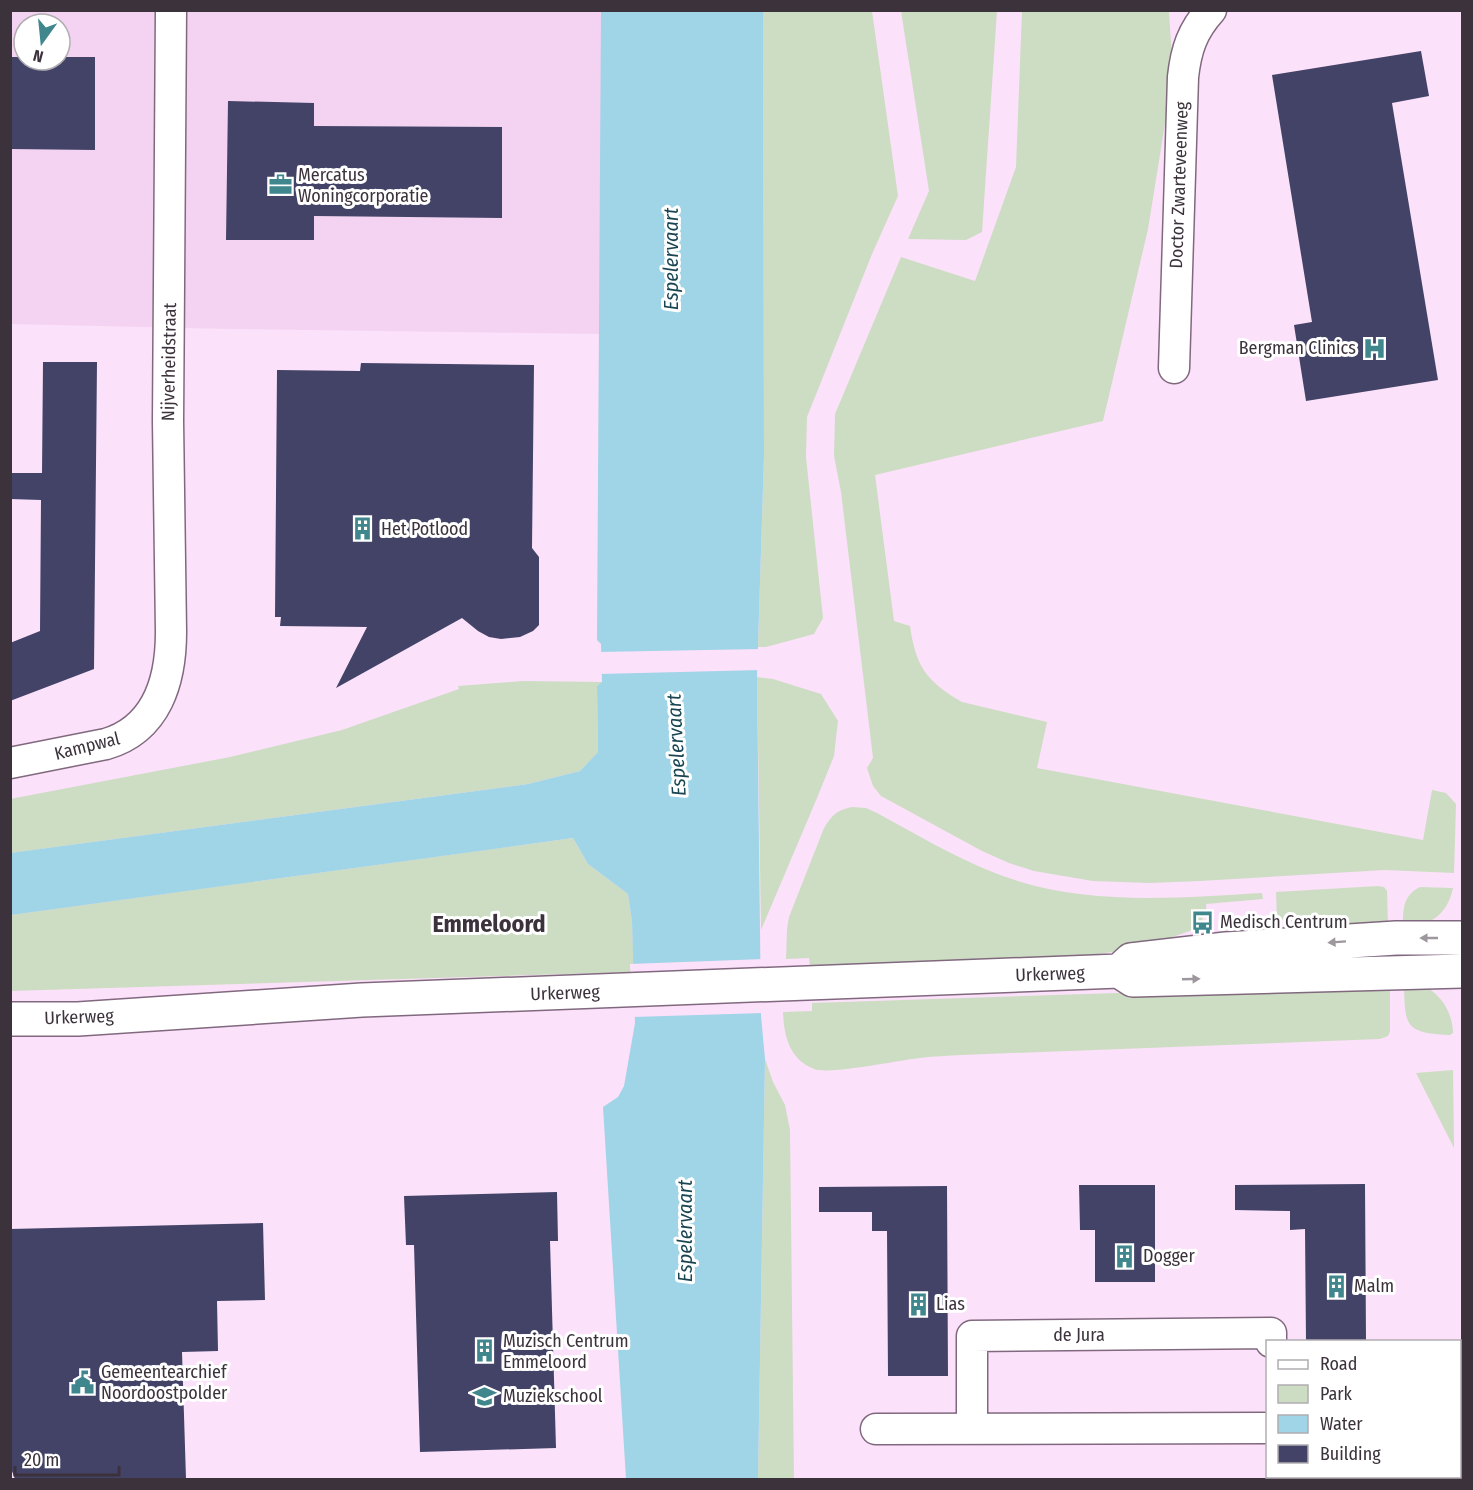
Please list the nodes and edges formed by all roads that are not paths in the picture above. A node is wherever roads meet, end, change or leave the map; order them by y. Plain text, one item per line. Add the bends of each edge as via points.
1 (171, 10) edge
2 (1210, 10) edge
3 (1174, 368) dead end
4 (153, 710) joint
5 (10, 763) edge
6 (1462, 938) edge
7 (1462, 971) edge
8 (1119, 972) junction
9 (10, 1019) edge
10 (1271, 1340) edge
11 (1266, 1428) edge
12 (876, 1429) dead end
13 (972, 1429) junction

1 - 4 street, Nijverheidstraat via 168,433 171,653
2 - 3 street, Doctor Zwarteveenweg via 1191,37 1185,54
4 - 5 street, Kampwal via 140,726 118,740
6 -> 8 main road, Urkerweg via 1396,938 1226,949 1131,960
8 -> 7 main road, Urkerweg via 1132,980
8 - 9 main road, Urkerweg via 362,1000 78,1019
10 - 13 street, de Jura via 1271,1334 972,1336
11 - 13 street
12 - 13 street

